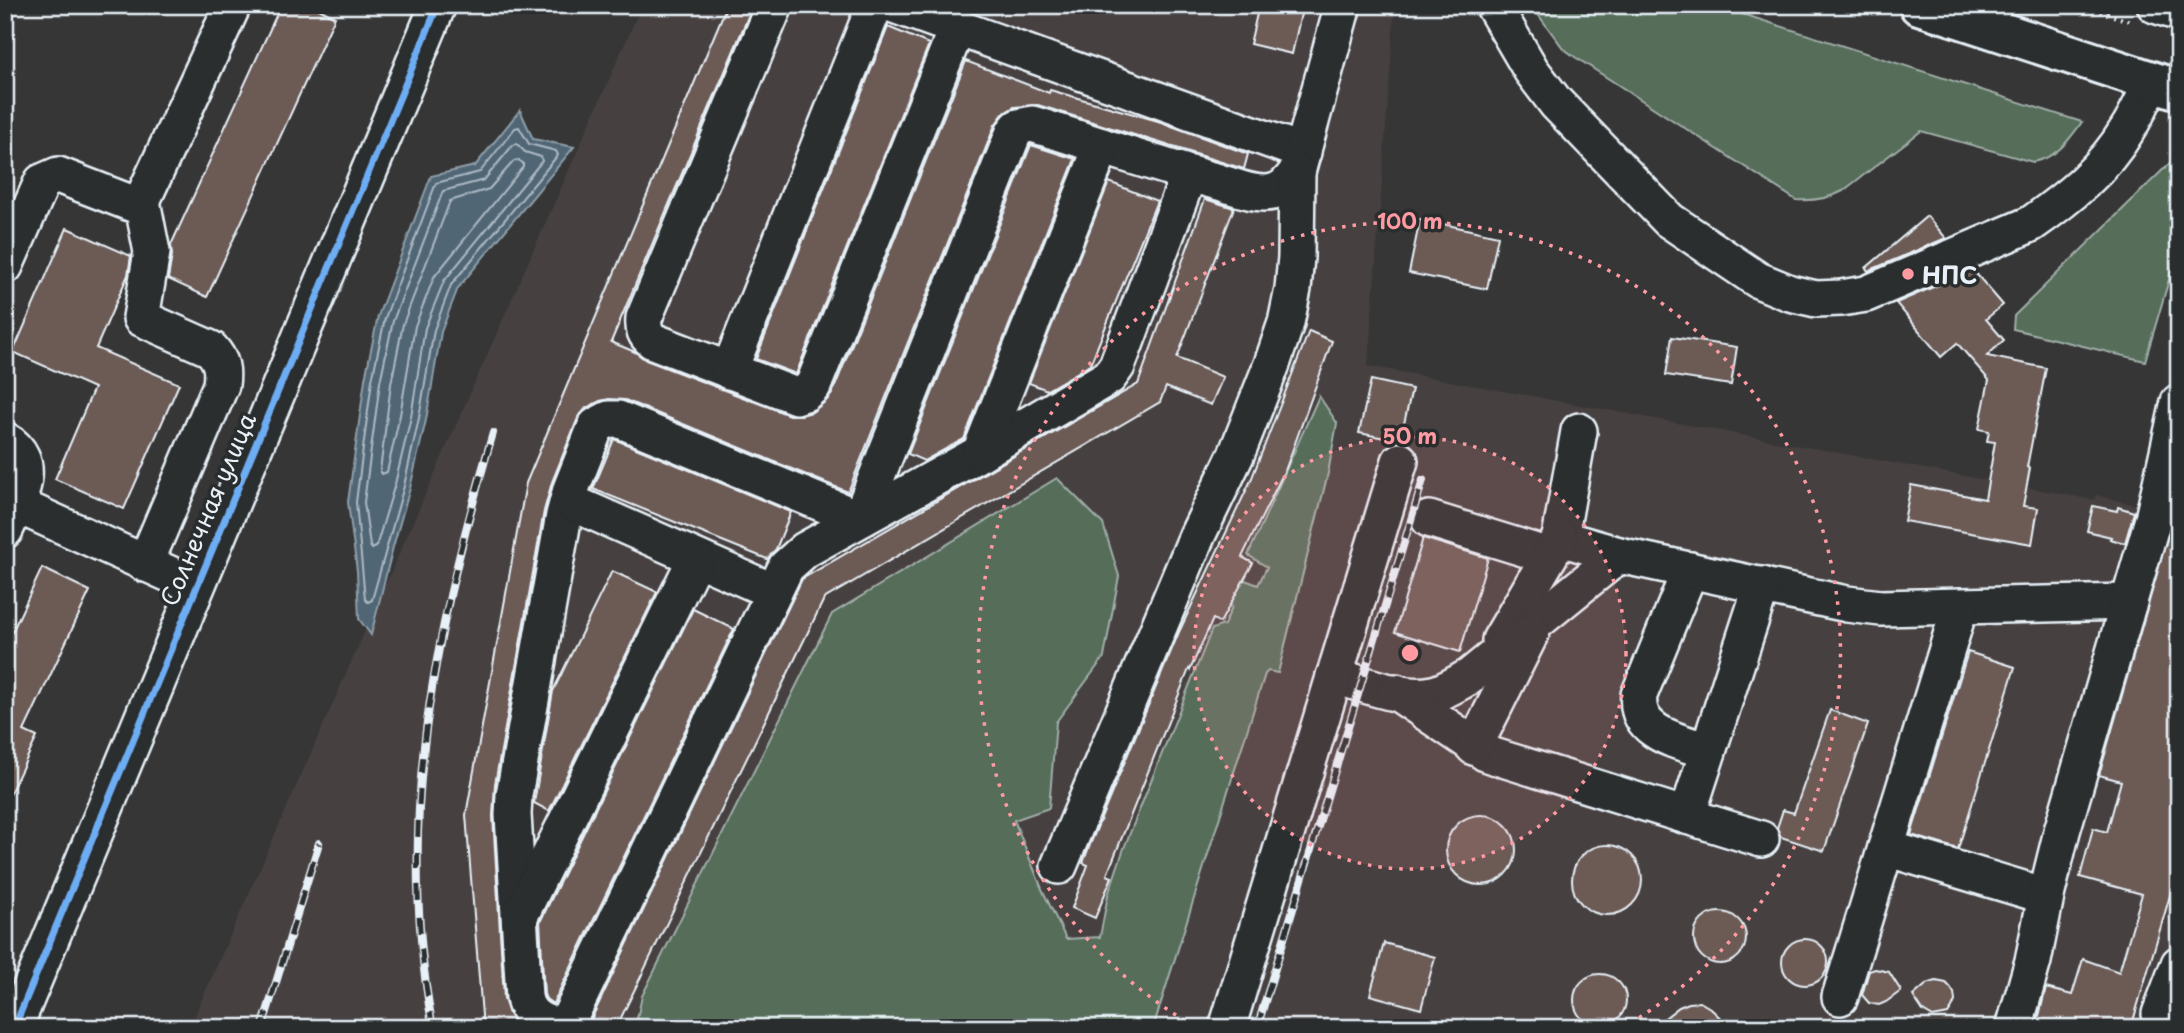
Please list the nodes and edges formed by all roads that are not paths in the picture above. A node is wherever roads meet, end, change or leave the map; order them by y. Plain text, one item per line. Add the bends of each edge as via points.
1 (233, 5) edge
2 (438, 5) edge
3 (775, 5) edge
4 (875, 5) edge
5 (894, 5) edge
6 (1343, 5) edge
7 (1493, 5) edge
8 (1919, 5) edge
9 (2155, 5) edge
10 (2179, 13) edge
11 (957, 28) junction
12 (2165, 86) edge
13 (1102, 146) junction
14 (1300, 162) junction
15 (1189, 174) junction
16 (142, 201) junction
17 (5, 266) edge
18 (729, 371) junction
19 (1004, 392) junction
20 (2179, 402) edge
21 (1052, 412) junction
22 (1579, 430) dead end
23 (5, 440) edge
24 (980, 453) junction
25 (1400, 461) dead end
26 (880, 470) junction
27 (920, 486) junction
28 (568, 501) junction
29 (824, 504) junction
30 (11, 518) edge
31 (860, 519) junction
32 (1429, 519) dead end
33 (1554, 547) junction
34 (805, 550) junction
35 (1619, 555) junction
36 (696, 558) junction
37 (145, 564) junction
38 (1690, 570) junction
39 (1762, 585) junction
40 (196, 586) junction
41 (774, 593) junction
42 (2129, 602) junction
43 (1961, 607) junction
44 (1538, 620) junction
45 (1487, 662) junction
46 (1334, 676) junction
47 (1395, 692) junction
48 (1474, 747) junction
49 (1708, 751) junction
50 (1686, 816) junction
51 (1761, 839) dead end
52 (1886, 848) junction
53 (1059, 866) dead end
54 (2046, 896) junction
55 (519, 917) junction
56 (2179, 964) edge
57 (1840, 997) dead end
58 (2160, 1014) dead end
59 (14, 1028) edge
60 (1227, 1028) edge
61 (2014, 1028) edge

1 - 16 street
2 - 40 street, Солнечная улица
3 - 18 street via 644,318 643,327 653,341
4 - 18 street
5 - 11 street
6 - 14 street
7 - 12 street via 1556,103 1669,220 1758,280 1816,299 1866,294 2031,223 2087,181
8 - 12 main road
9 - 10 street
11 - 14 street
11 - 18 street via 813,386 796,396
13 - 15 street
13 - 19 street
13 - 26 street via 1032,124 1014,132
14 - 15 street via 1288,185 1276,192 1263,193
14 - 53 street via 1293,289 1272,364
15 - 21 street via 1117,366 1100,384
16 - 17 street via 133,204 58,175 42,182
16 - 37 street via 152,252 141,318 211,349 223,370 221,385
19 - 21 street
19 - 24 street
20 - 42 street
21 - 24 street
22 - 33 street
23 - 30 street via 17,447 23,458 23,485
24 - 27 street
25 - 46 street
26 - 27 street
26 - 31 street
27 - 31 street
28 - 29 street via 596,426 618,419
28 - 36 street
28 - 55 street via 514,795
29 - 31 street
29 - 34 street
30 - 37 street
31 - 34 street
32 - 33 street
33 - 35 street
33 - 45 street
34 - 41 street via 786,567
35 - 38 street
35 - 44 street
36 - 41 street
36 - 55 street
37 - 40 street
38 - 39 street
38 - 49 street via 1638,704 1640,715 1652,729
39 - 43 street via 1881,608
39 - 49 street
40 - 59 street, Солнечная улица
41 - 55 street via 569,1018 561,1025 534,1017 525,1005
42 - 43 street
42 - 54 street
43 - 52 street
44 - 45 street
44 - 48 street
45 - 47 street via 1469,677 1433,694
46 - 47 street
46 - 60 street
47 - 48 street
48 - 50 street
49 - 50 street
50 - 51 street
52 - 54 street
52 - 57 street
54 - 61 street
56 - 58 street

